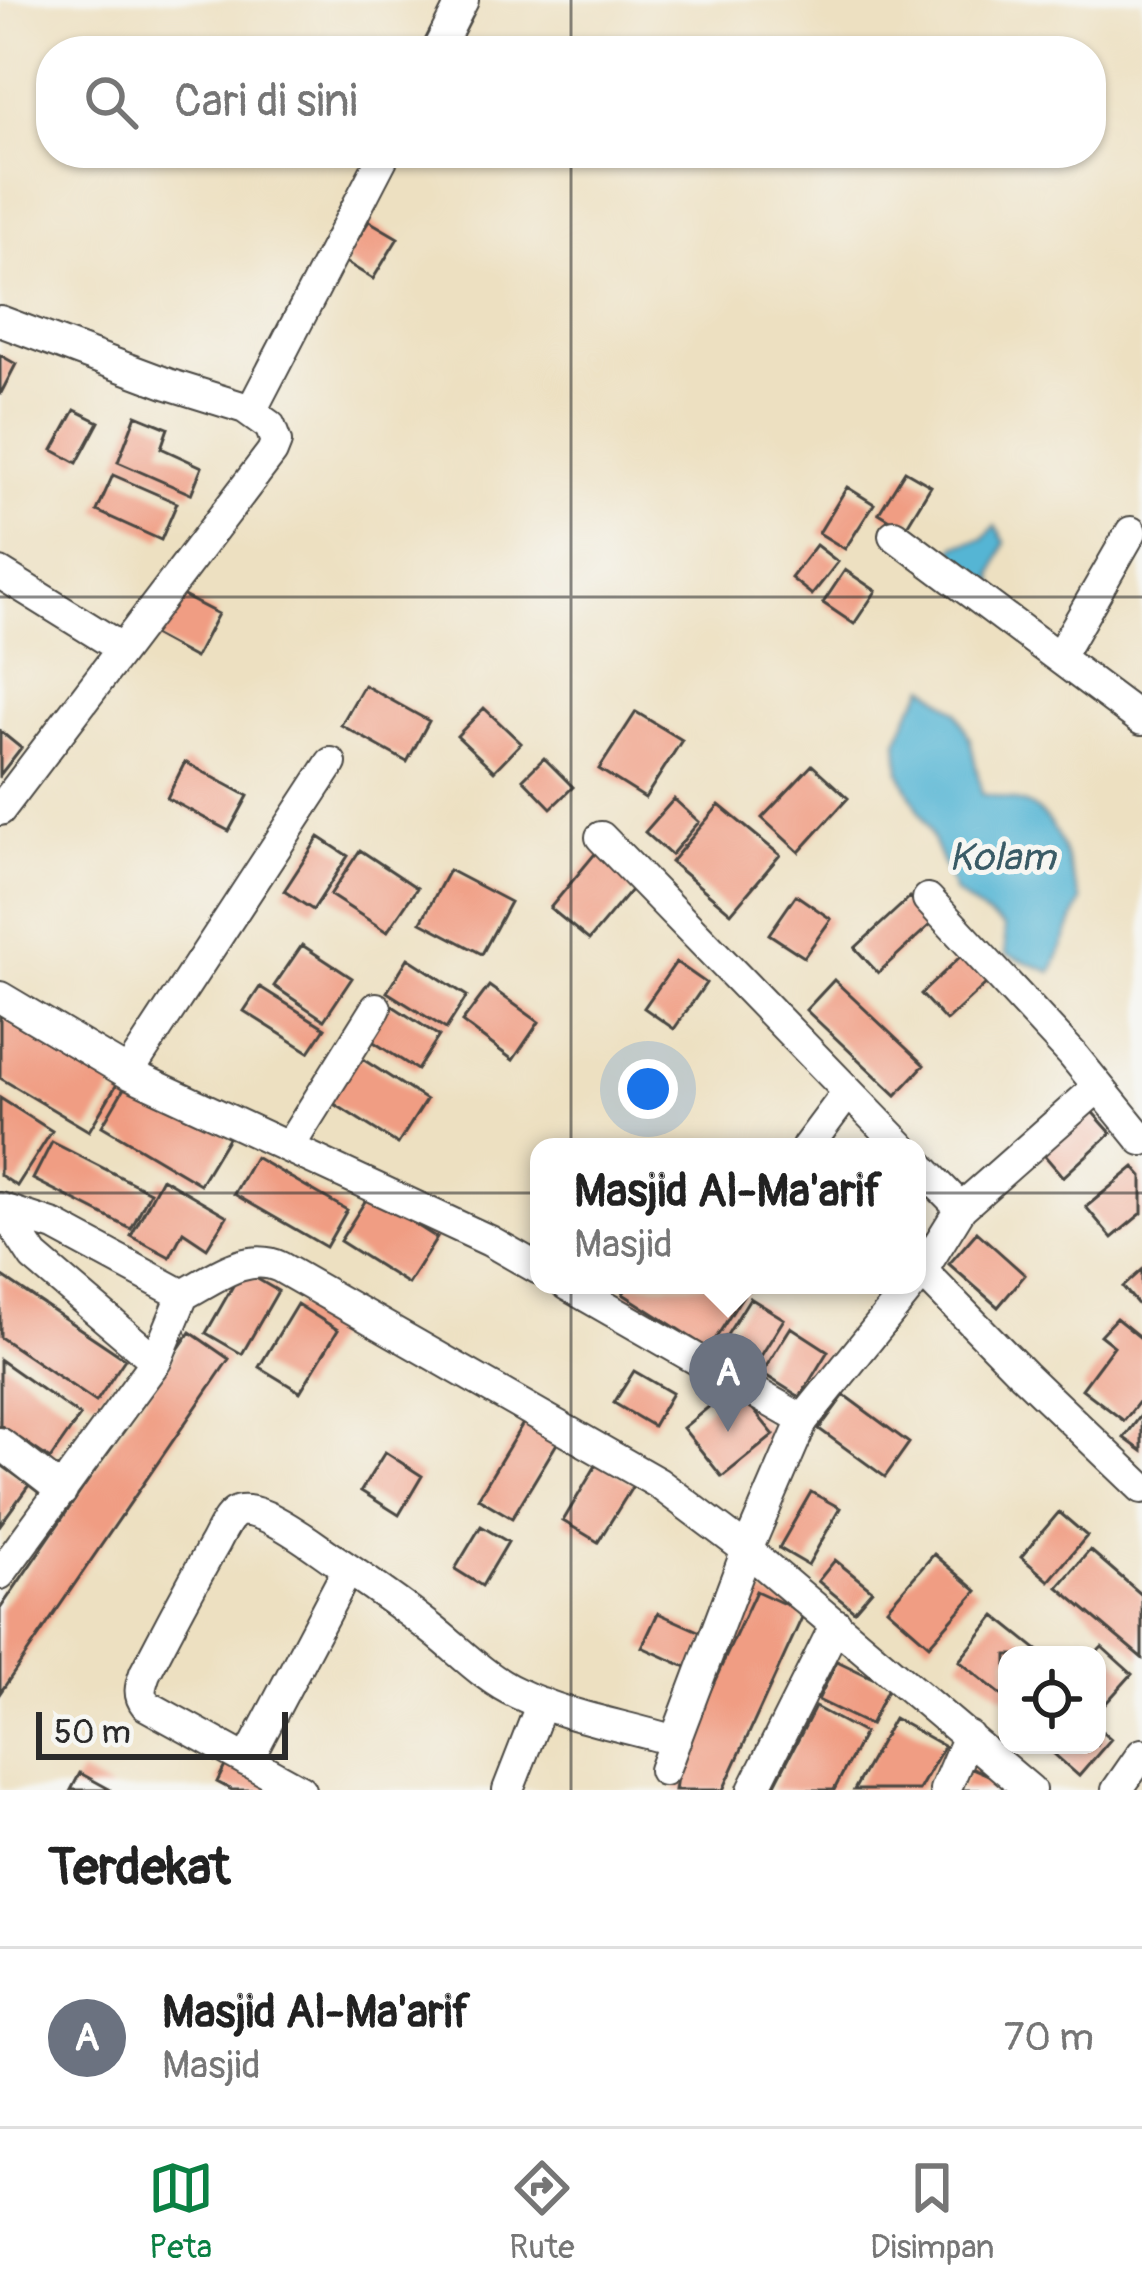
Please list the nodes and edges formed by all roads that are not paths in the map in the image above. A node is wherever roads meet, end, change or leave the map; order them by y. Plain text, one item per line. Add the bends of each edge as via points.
1 (463, 0) edge
2 (445, 36) edge
3 (377, 168) edge
4 (0, 321) edge
5 (250, 411) junction
6 (1131, 532) dead end
7 (894, 535) dead end
8 (0, 573) edge
9 (121, 648) junction
10 (1059, 657) junction
11 (1142, 720) edge
12 (331, 763) dead end
13 (0, 810) edge
14 (601, 837) dead end
15 (928, 898) dead end
16 (0, 997) edge
17 (376, 1008) dead end
18 (128, 1072) junction
19 (1098, 1087) junction
20 (848, 1092) junction
21 (813, 1138) edge
22 (893, 1138) edge
23 (1142, 1140) edge
24 (289, 1147) junction
25 (926, 1172) edge
26 (961, 1208) junction
27 (2, 1209) edge
28 (530, 1264) edge
29 (926, 1266) edge
30 (926, 1286) edge
31 (583, 1294) edge
32 (906, 1294) edge
33 (183, 1295) junction
34 (156, 1361) junction
35 (803, 1420) junction
36 (0, 1443) edge
37 (1142, 1488) edge
38 (62, 1491) junction
39 (747, 1550) junction
40 (348, 1569) junction
41 (0, 1574) edge
42 (836, 1624) junction
43 (542, 1703) junction
44 (968, 1736) junction
45 (675, 1741) junction
46 (1142, 1754) edge
47 (247, 1761) junction
48 (664, 1770) dead end
49 (300, 1790) edge
50 (508, 1790) edge
51 (754, 1790) edge
52 (945, 1790) edge
53 (1030, 1790) edge
54 (1118, 1790) edge

1 - 2 street
3 - 5 street
4 - 5 street
5 - 9 street via 274,431 272,452
6 - 10 street
7 - 10 street
8 - 9 street
9 - 13 street
10 - 11 street
12 - 18 street
14 - 20 street
15 - 19 street
16 - 18 street
17 - 24 street
18 - 24 street
19 - 23 street
19 - 26 street
20 - 21 street
20 - 22 street
24 - 28 street
25 - 26 street
26 - 29 street
27 - 33 street via 55,1226
27 - 34 street via 34,1257
30 - 37 street
31 - 35 street
32 - 35 street
33 - 34 street
33 - 39 street via 240,1265 268,1262 658,1483
34 - 38 street
35 - 39 street
36 - 38 street
38 - 41 street
39 - 42 street
39 - 45 street
40 - 43 street via 482,1671
40 - 47 street
40 - 47 street via 268,1517 236,1513 167,1630 141,1699
42 - 44 street
42 - 51 street
43 - 45 street
43 - 50 street
44 - 52 street
44 - 53 street
45 - 48 street
46 - 54 street
47 - 49 street

